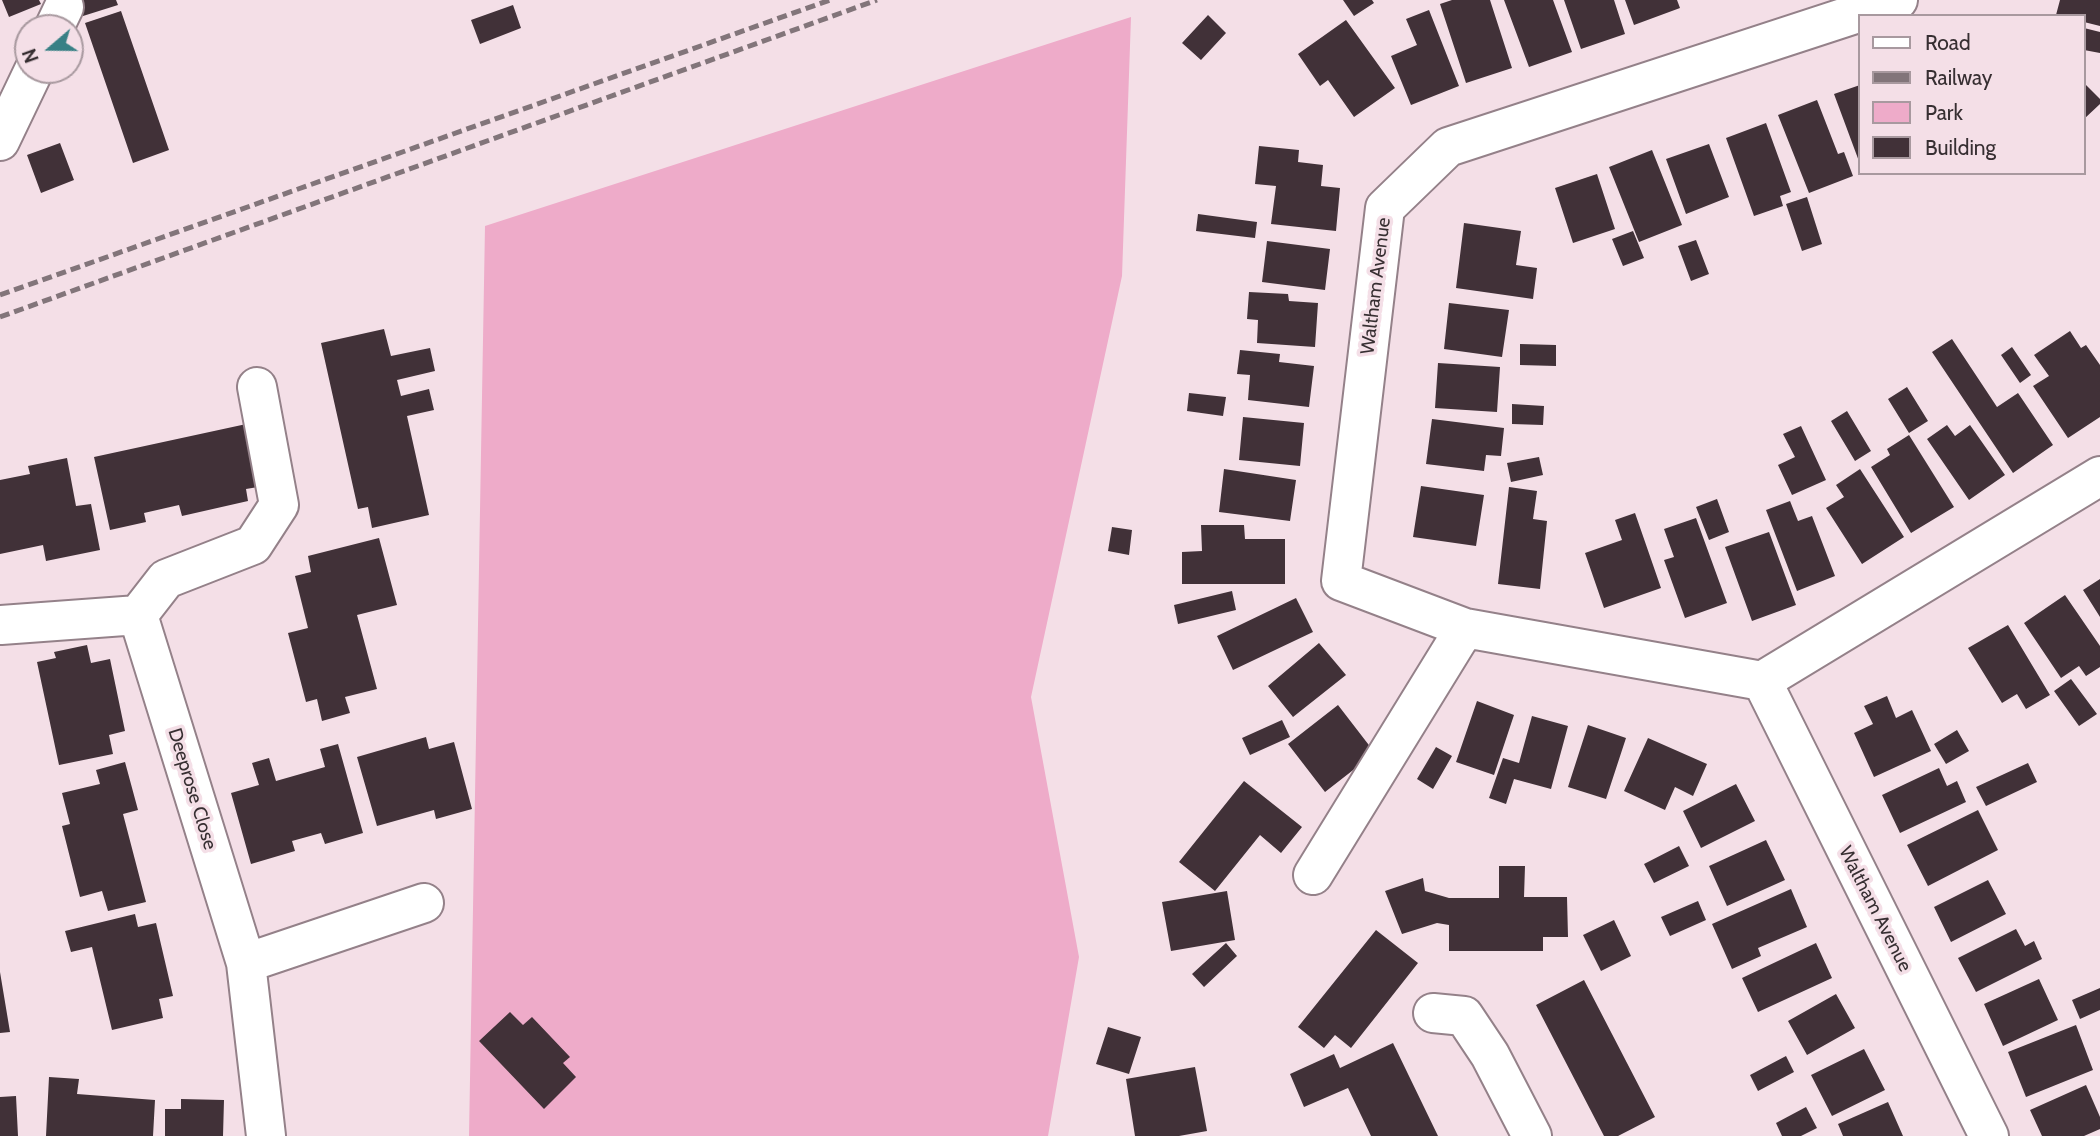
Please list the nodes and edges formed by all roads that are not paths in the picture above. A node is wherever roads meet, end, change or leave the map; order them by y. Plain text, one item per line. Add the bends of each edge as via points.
1 (1898, 0) edge
2 (27, 84) edge
3 (0, 141) edge
4 (257, 387) dead end
5 (2100, 476) edge
6 (138, 615) junction
7 (1, 625) edge
8 (1465, 628) junction
9 (1762, 681) junction
10 (1313, 875) dead end
11 (424, 903) dead end
12 (246, 963) junction
13 (1433, 1013) dead end
14 (266, 1136) edge
15 (1532, 1136) edge
16 (1989, 1136) edge

1 - 8 street, Waltham Avenue via 1448,147 1385,208 1341,582
2 - 3 street
4 - 6 street via 279,505 253,545 166,579
5 - 9 street
6 - 7 street
6 - 12 street, Deeprose Close
8 - 9 street, Waltham Avenue
8 - 10 street
9 - 16 street, Waltham Avenue
11 - 12 street
12 - 14 street, Deeprose Close
13 - 15 street via 1464,1016

